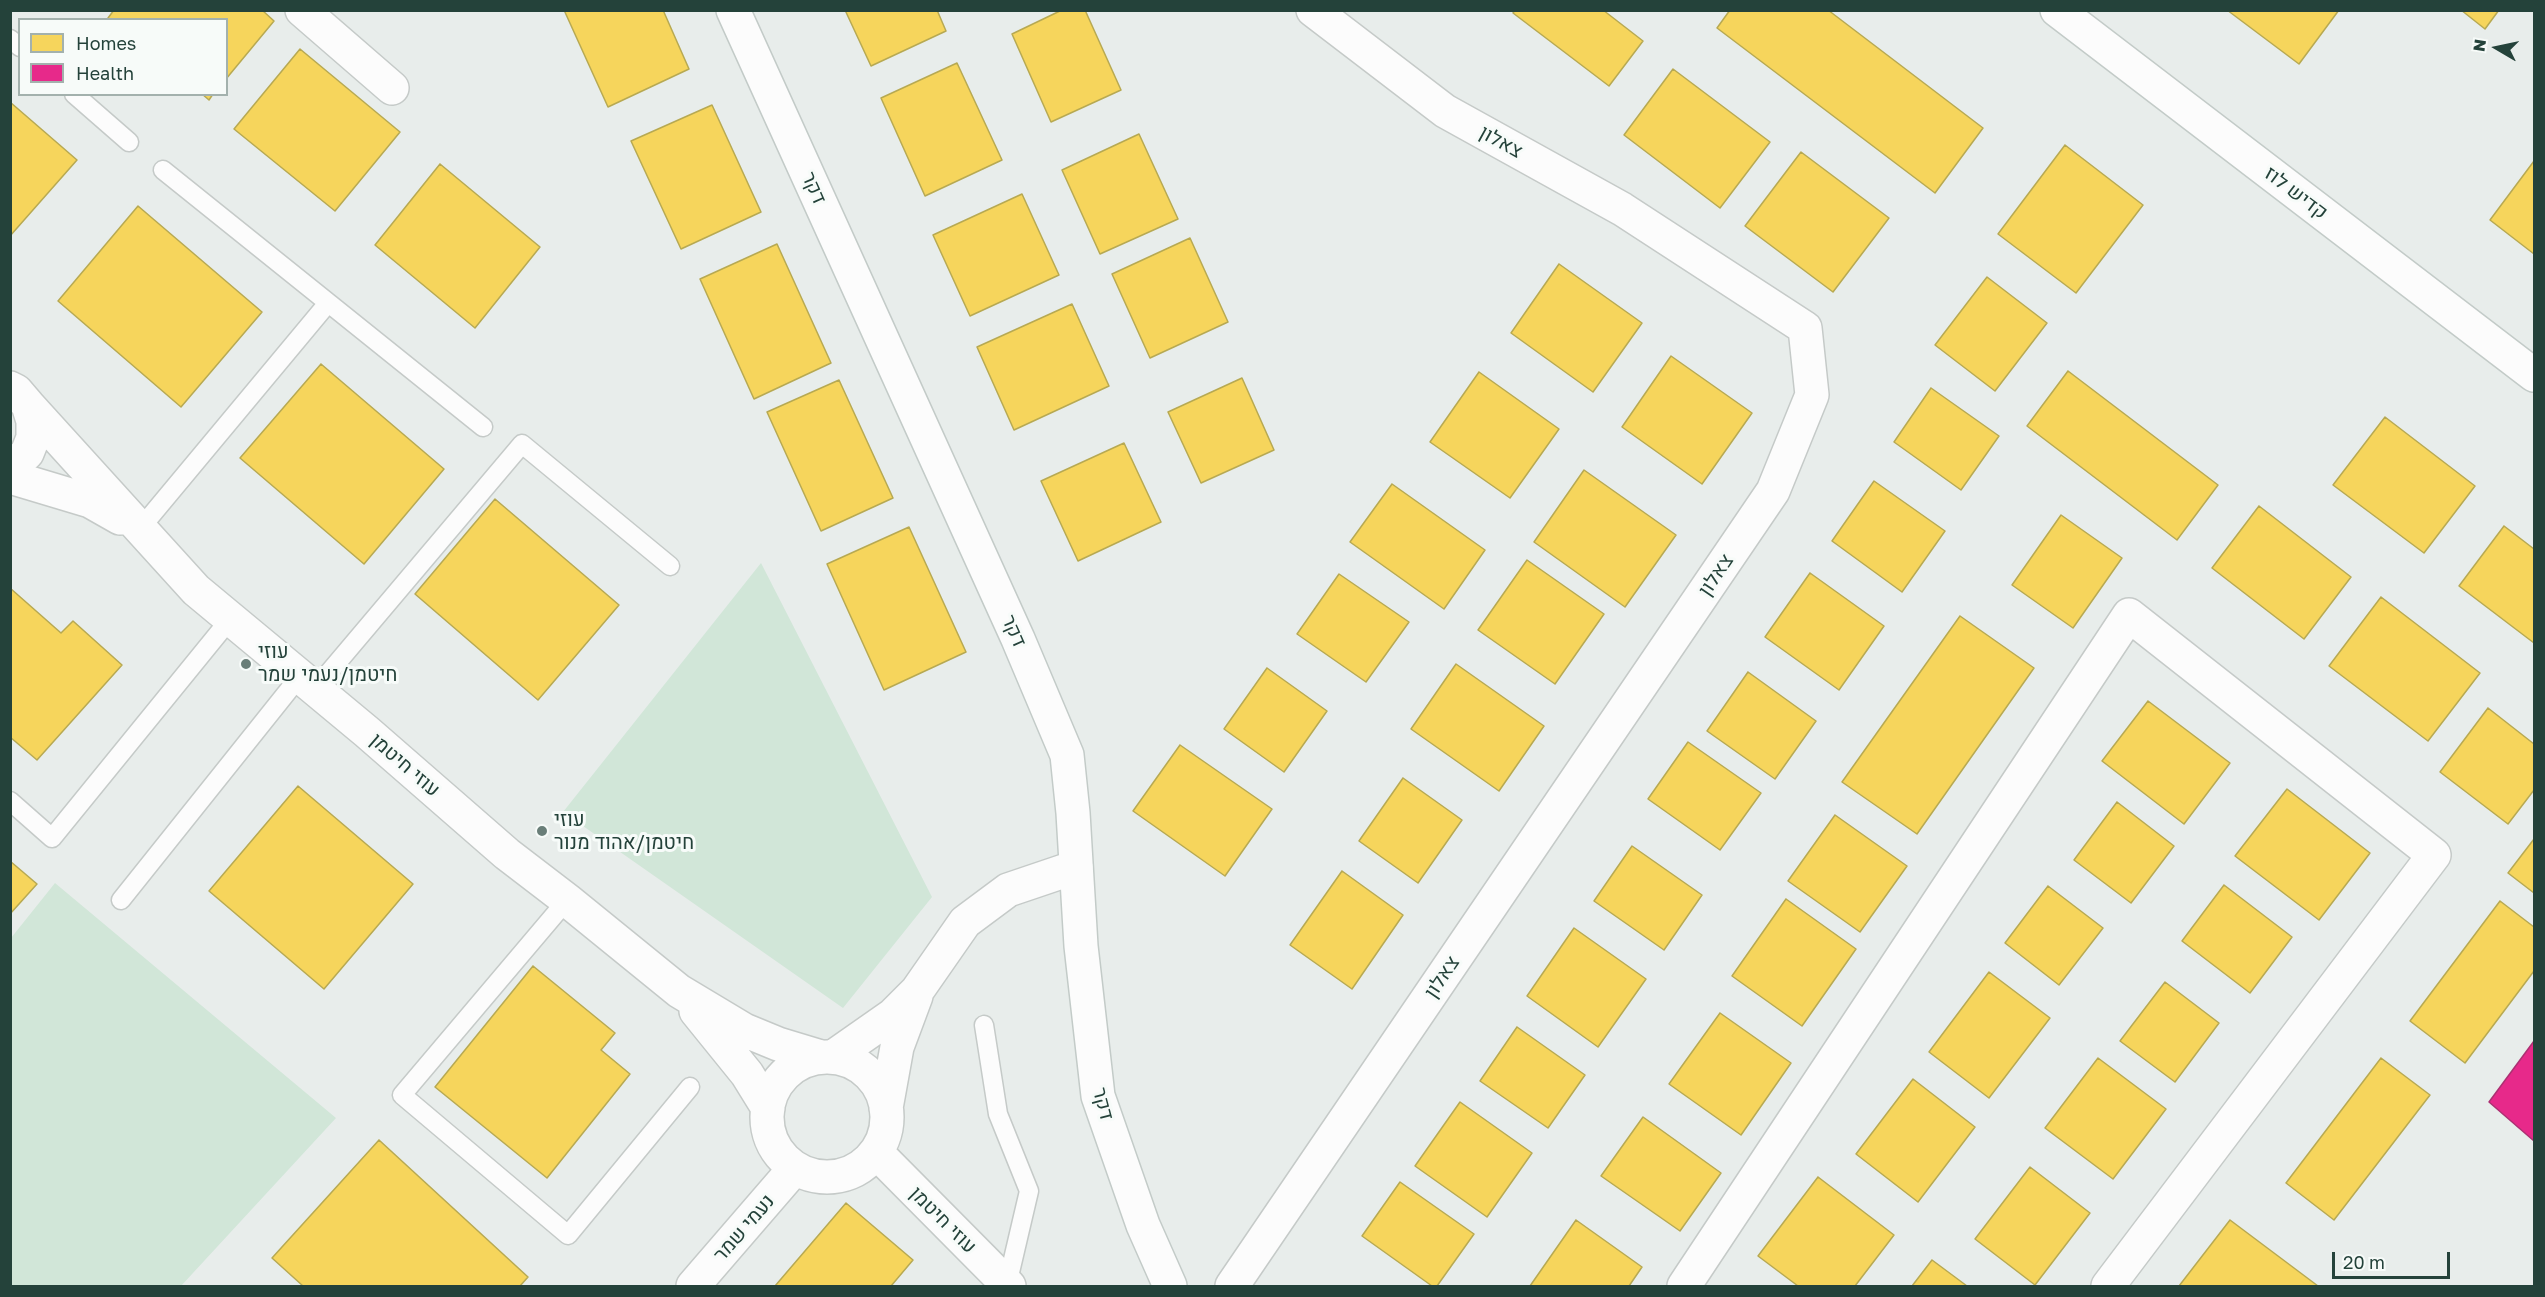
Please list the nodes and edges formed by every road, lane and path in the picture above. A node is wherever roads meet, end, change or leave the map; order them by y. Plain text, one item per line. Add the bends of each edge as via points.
1 (302, 10) edge
2 (733, 10) edge
3 (1313, 10) edge
4 (2057, 10) edge
5 (392, 88) dead end
6 (76, 96) edge
7 (129, 142) dead end
8 (163, 170) dead end
9 (328, 303) junction
10 (2535, 375) edge
11 (19, 397) edge
12 (483, 427) dead end
13 (10, 469) edge
14 (10, 477) edge
15 (139, 530) junction
16 (670, 566) dead end
17 (231, 618) junction
18 (308, 683) junction
19 (10, 801) edge
20 (1076, 867) junction
21 (121, 900) dead end
22 (567, 900) junction
23 (922, 984) junction
24 (679, 991) junction
25 (984, 1025) dead end
26 (827, 1057) junction
27 (690, 1087) dead end
28 (768, 1108) junction
29 (886, 1108) junction
30 (877, 1153) junction
31 (794, 1169) junction
32 (1697, 1281) edge
33 (1008, 1286) edge
34 (693, 1287) edge
35 (1170, 1287) edge
36 (1232, 1287) edge
37 (2108, 1287) edge

1 - 5 street
2 - 20 street, דקר via 1067,755
3 - 36 street, צאלון via 1444,111 1622,209 1805,328 1812,395 1773,491
4 - 10 street, קדיש לוז
6 - 7 lane
8 - 9 lane
9 - 12 lane
9 - 15 lane
11 - 13 street via 33,422 33,438 27,453
11 - 15 street, עוזי חיטמן
14 - 15 street, עוזי חיטמן via 90,501
15 - 17 street, עוזי חיטמן via 196,590
16 - 18 lane via 522,444
17 - 18 street, עוזי חיטמן
17 - 19 lane via 52,838
18 - 21 lane
18 - 22 street, עוזי חיטמן via 507,855
20 - 23 street via 1008,890 965,922
20 - 35 street, דקר via 1098,1096 1143,1225
22 - 24 street, עוזי חיטמן
22 - 27 lane via 402,1095 568,1235
23 - 26 street via 893,1015
23 - 29 street via 897,1047
24 - 26 street, עוזי חיטמן via 744,1030
24 - 28 street, עוזי חיטמן via 747,1074
25 - 33 lane via 998,1114 1029,1191
26 - 28 street via 794,1066 781,1078
26 - 29 street via 846,1059 862,1067 884,1096
28 - 31 street via 769,1137 779,1155
29 - 30 street via 885,1135
30 - 31 street via 847,1175 811,1176
30 - 33 street, עוזי חיטמן
31 - 34 street, נעמי שמר
32 - 37 street via 2129,615 2434,855

